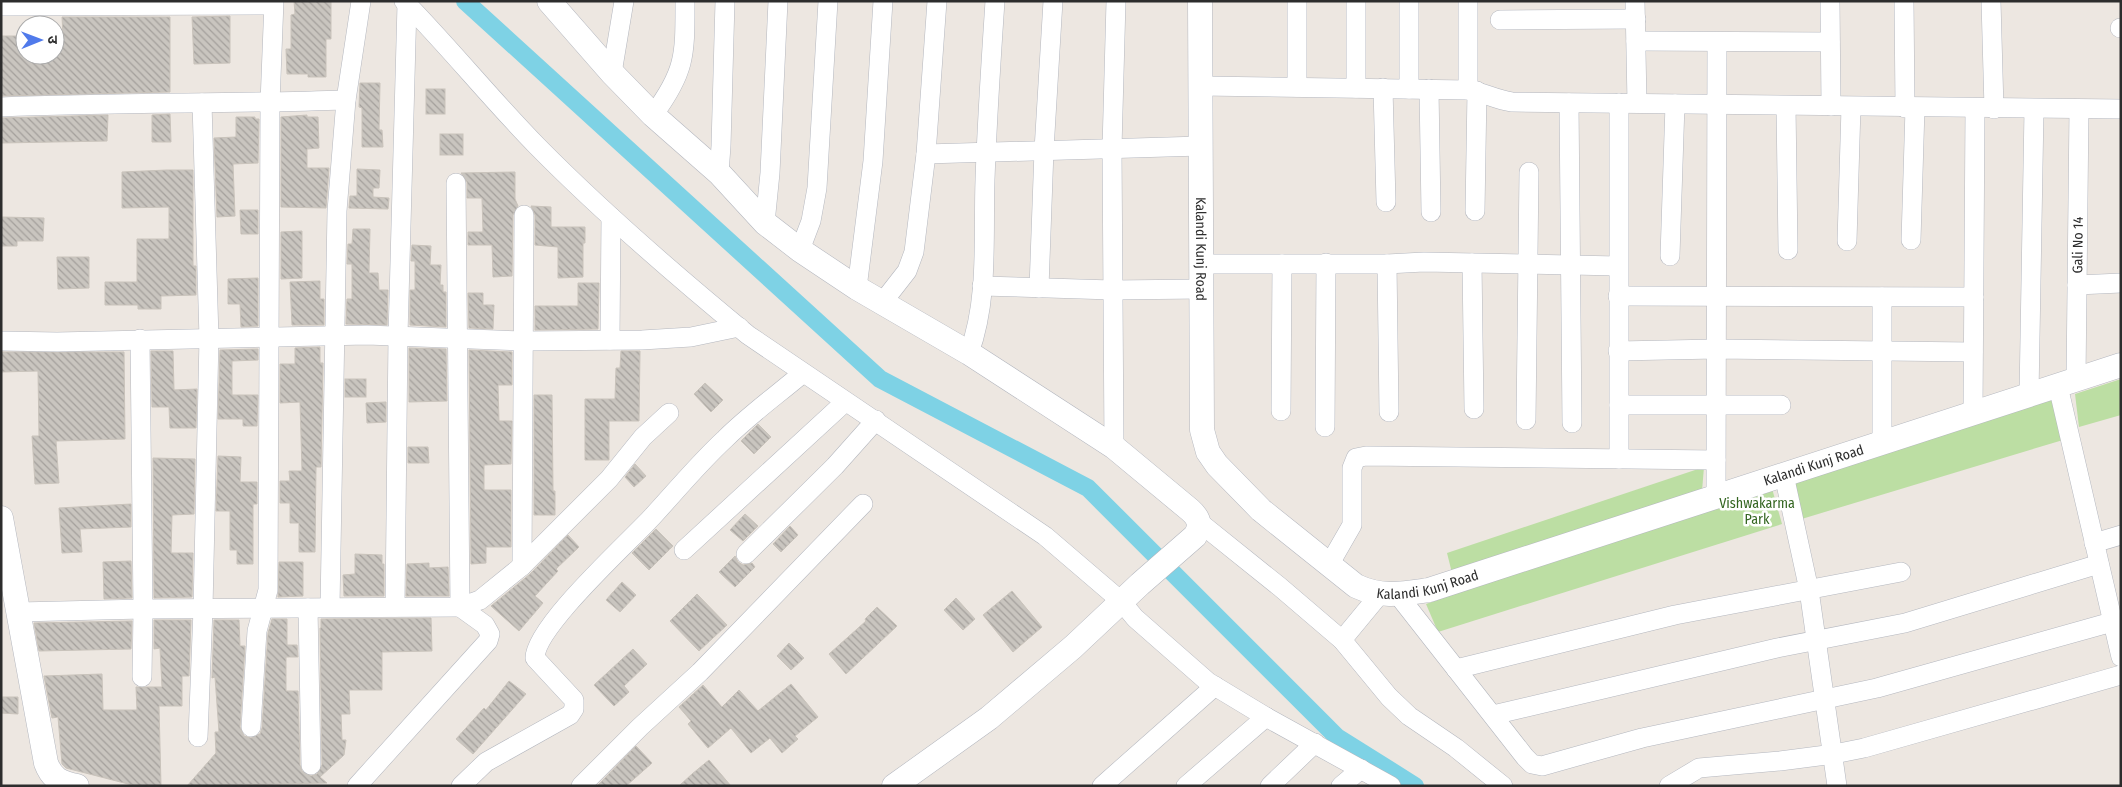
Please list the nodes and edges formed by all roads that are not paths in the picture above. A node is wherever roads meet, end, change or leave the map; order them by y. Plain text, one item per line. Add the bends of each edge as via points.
1 (361, 1) edge
2 (624, 1) edge
3 (685, 1) edge
4 (725, 1) edge
5 (778, 1) edge
6 (828, 1) edge
7 (883, 1) edge
8 (937, 1) edge
9 (995, 1) edge
10 (1052, 1) edge
11 (1116, 1) edge
12 (1200, 1) edge
13 (1297, 1) edge
14 (1356, 1) edge
15 (1409, 1) edge
16 (1468, 1) edge
17 (1830, 1) edge
18 (1904, 1) edge
19 (1992, 1) edge
20 (274, 3) edge
21 (405, 3) edge
22 (1, 6) edge
23 (558, 6) edge
24 (1636, 10) edge
25 (1500, 20) dead end
26 (1636, 41) junction
27 (1717, 42) junction
28 (1830, 42) junction
29 (612, 73) junction
30 (1201, 86) junction
31 (1297, 88) junction
32 (1356, 88) junction
33 (1383, 88) junction
34 (1429, 88) junction
35 (1409, 89) junction
36 (1472, 90) junction
37 (346, 100) junction
38 (270, 103) junction
39 (1569, 103) junction
40 (1628, 103) junction
41 (202, 104) junction
42 (1675, 104) junction
43 (1716, 104) junction
44 (1786, 106) junction
45 (1831, 106) junction
46 (1, 107) edge
47 (1850, 107) junction
48 (1910, 108) junction
49 (1975, 109) junction
50 (1994, 109) junction
51 (2079, 109) junction
52 (2121, 109) edge
53 (2034, 110) junction
54 (653, 115) junction
55 (1201, 146) junction
56 (1112, 148) junction
57 (1044, 150) junction
58 (986, 152) junction
59 (926, 154) junction
60 (1529, 172) dead end
61 (719, 173) junction
62 (456, 183) dead end
63 (1386, 202) dead end
64 (1475, 211) dead end
65 (1431, 212) dead end
66 (524, 215) dead end
67 (611, 217) junction
68 (765, 223) junction
69 (1911, 240) dead end
70 (1848, 241) dead end
71 (800, 250) junction
72 (1788, 250) dead end
73 (1670, 256) dead end
74 (1326, 263) junction
75 (1472, 263) junction
76 (1202, 264) junction
77 (1282, 264) junction
78 (1387, 264) junction
79 (1527, 264) junction
80 (1569, 265) junction
81 (1618, 266) junction
82 (2121, 283) edge
83 (2077, 285) junction
84 (982, 286) junction
85 (857, 288) junction
86 (1040, 288) junction
87 (1202, 289) junction
88 (1112, 290) junction
89 (1618, 296) junction
90 (1716, 296) junction
91 (1882, 297) junction
92 (1974, 297) junction
93 (882, 303) junction
94 (739, 327) junction
95 (334, 336) junction
96 (398, 336) junction
97 (270, 337) junction
98 (209, 338) junction
99 (458, 339) junction
100 (140, 340) junction
101 (610, 340) junction
102 (1, 341) edge
103 (523, 341) junction
104 (1716, 349) junction
105 (1618, 351) junction
106 (969, 352) junction
107 (1883, 352) junction
108 (1973, 352) junction
109 (2121, 365) edge
110 (803, 373) junction
111 (2067, 383) junction
112 (2029, 395) junction
113 (845, 402) junction
114 (1619, 405) junction
115 (1782, 405) dead end
116 (1716, 406) junction
117 (1474, 409) dead end
118 (1282, 412) dead end
119 (1389, 412) dead end
120 (670, 413) dead end
121 (1973, 414) junction
122 (876, 420) junction
123 (1526, 420) dead end
124 (1572, 423) dead end
125 (1325, 427) dead end
126 (1882, 443) junction
127 (1114, 447) junction
128 (1619, 459) junction
129 (1716, 460) junction
130 (1784, 474) junction
131 (1716, 498) junction
132 (863, 504) dead end
133 (1, 518) edge
134 (1199, 522) junction
135 (2121, 535) edge
136 (2094, 543) junction
137 (684, 550) dead end
138 (746, 554) dead end
139 (2099, 564) junction
140 (1329, 565) junction
141 (522, 566) junction
142 (1901, 572) dead end
143 (8, 589) edge
144 (1809, 590) junction
145 (1389, 595) junction
146 (1121, 601) junction
147 (330, 607) junction
148 (395, 607) junction
149 (460, 607) junction
150 (143, 608) junction
151 (263, 608) junction
152 (308, 608) junction
153 (203, 609) junction
154 (19, 612) junction
155 (2112, 622) junction
156 (1342, 640) junction
157 (1817, 641) junction
158 (2121, 657) edge
159 (1456, 669) junction
160 (2121, 675) edge
161 (142, 677) dead end
162 (1215, 686) junction
163 (1825, 700) junction
164 (1493, 715) junction
165 (1266, 717) junction
166 (251, 727) dead end
167 (198, 737) dead end
168 (1316, 743) junction
169 (1834, 754) junction
170 (311, 765) dead end
171 (1361, 768) junction
172 (905, 783) edge
173 (67, 785) edge
174 (358, 786) edge
175 (461, 786) edge
176 (581, 786) edge
177 (1102, 786) edge
178 (1186, 786) edge
179 (1270, 786) edge
180 (1341, 786) edge
181 (1391, 786) edge
182 (1503, 786) edge
183 (1669, 786) edge
184 (1837, 786) edge

1 - 37 street
2 - 29 street
3 - 54 street via 683,59 668,95
4 - 61 street
5 - 68 street
6 - 71 street via 817,188 811,221
7 - 85 street via 873,162
8 - 59 street
9 - 58 street
10 - 57 street
11 - 56 street
12 - 30 street, Kalandi Kunj Road
13 - 31 street
14 - 32 street
15 - 35 street
16 - 36 street
17 - 28 street
18 - 48 street
19 - 50 street
20 - 22 street
20 - 38 street
21 - 67 street via 494,101
21 - 96 street
23 - 29 street
24 - 25 street
24 - 26 street
26 - 27 street
26 - 40 street
27 - 28 street
27 - 43 street
28 - 45 street
29 - 54 street
30 - 31 street
30 - 55 street, Kalandi Kunj Road
31 - 32 street
32 - 33 street
33 - 35 street
33 - 63 street
34 - 35 street
34 - 36 street
34 - 65 street
36 - 39 street via 1495,100
36 - 64 street
37 - 38 street
37 - 95 street via 337,211
38 - 41 street
38 - 97 street
39 - 40 street
39 - 80 street
40 - 42 street
40 - 81 street
41 - 46 street
41 - 98 street
42 - 43 street
42 - 73 street
43 - 44 street
43 - 90 street
44 - 45 street
44 - 72 street
45 - 47 street
47 - 48 street
47 - 70 street
48 - 49 street
48 - 69 street
49 - 50 street
49 - 92 street
50 - 53 street
51 - 52 street
51 - 53 street
51 - 83 street, Gali No 14
53 - 112 street
54 - 61 street
55 - 56 street
55 - 76 street, Kalandi Kunj Road
56 - 57 street
56 - 88 street
57 - 58 street
57 - 86 street
58 - 59 street
58 - 84 street
59 - 93 street via 912,261 902,280
60 - 79 street
61 - 68 street
62 - 99 street
66 - 103 street
67 - 94 street
67 - 101 street
68 - 71 street
71 - 85 street
74 - 77 street
74 - 78 street
74 - 125 street
75 - 78 street
75 - 79 street
75 - 117 street
76 - 77 street
76 - 87 street, Kalandi Kunj Road
77 - 118 street
78 - 119 street
79 - 80 street
79 - 123 street
80 - 81 street
80 - 124 street
81 - 89 street
82 - 83 street
83 - 111 street, Gali No 14
84 - 86 street
84 - 106 street via 978,322
85 - 93 street
86 - 88 street
87 - 88 street
87 - 140 street, Kalandi Kunj Road via 1202,430 1208,452 1216,465 1261,510
88 - 127 street
89 - 90 street
89 - 105 street
90 - 91 street
90 - 104 street
91 - 92 street
91 - 107 street
92 - 108 street
93 - 106 street
94 - 101 street via 691,337
94 - 110 street
95 - 96 street
95 - 97 street
95 - 147 street
96 - 99 street
96 - 148 street
97 - 98 street
97 - 151 street via 268,590
98 - 100 street
98 - 153 street
99 - 103 street
99 - 149 street
100 - 102 street
100 - 150 street
101 - 103 street
103 - 141 street
104 - 105 street
104 - 107 street
104 - 116 street
105 - 114 street
106 - 127 street
107 - 108 street
107 - 126 street
108 - 121 street
109 - 111 street, Kalandi Kunj Road
110 - 113 street
110 - 175 street via 724,439 598,571 538,645 535,658 574,700 570,715 486,762
111 - 112 street, Kalandi Kunj Road
111 - 136 street, Gali No 14
112 - 121 street, Kalandi Kunj Road
113 - 122 street
113 - 137 street
114 - 116 street
114 - 128 street
115 - 116 street
116 - 129 street
120 - 141 street
121 - 126 street, Kalandi Kunj Road
122 - 138 street via 836,466
122 - 146 street via 1045,536
126 - 130 street, Kalandi Kunj Road
127 - 134 street via 1197,516
128 - 129 street
128 - 140 street via 1356,458 1352,468 1352,525
129 - 131 street
130 - 131 street, Kalandi Kunj Road
130 - 144 street
131 - 145 street, Kalandi Kunj Road via 1428,590
132 - 176 street via 700,672
133 - 143 street
134 - 146 street via 1200,529 1195,536
134 - 156 street
135 - 136 street
136 - 139 street, Gali No 14
139 - 155 street, Gali No 14
139 - 157 street via 1905,623
140 - 145 street, Kalandi Kunj Road via 1356,586 1371,593
141 - 149 street via 480,600
142 - 144 street
143 - 154 street
144 - 157 street
144 - 159 street via 1675,615
145 - 156 street
145 - 159 street
146 - 162 street via 1156,637
146 - 172 street via 989,718
147 - 148 street
147 - 152 street
148 - 149 street
149 - 174 street via 488,628 488,641
150 - 153 street
150 - 154 street
150 - 161 street
151 - 152 street
151 - 153 street
151 - 166 street via 257,631
152 - 170 street
153 - 167 street
154 - 173 street via 46,763 50,773
155 - 158 street, Gali No 14
155 - 163 street
156 - 182 street via 1399,707
157 - 163 street
157 - 164 street
159 - 164 street
160 - 169 street
162 - 165 street
162 - 177 street
163 - 164 street via 1642,738 1542,766 1532,764 1525,757
163 - 169 street
165 - 168 street
165 - 178 street
168 - 171 street
168 - 179 street
169 - 183 street via 1700,768
169 - 184 street
171 - 180 street
171 - 181 street

